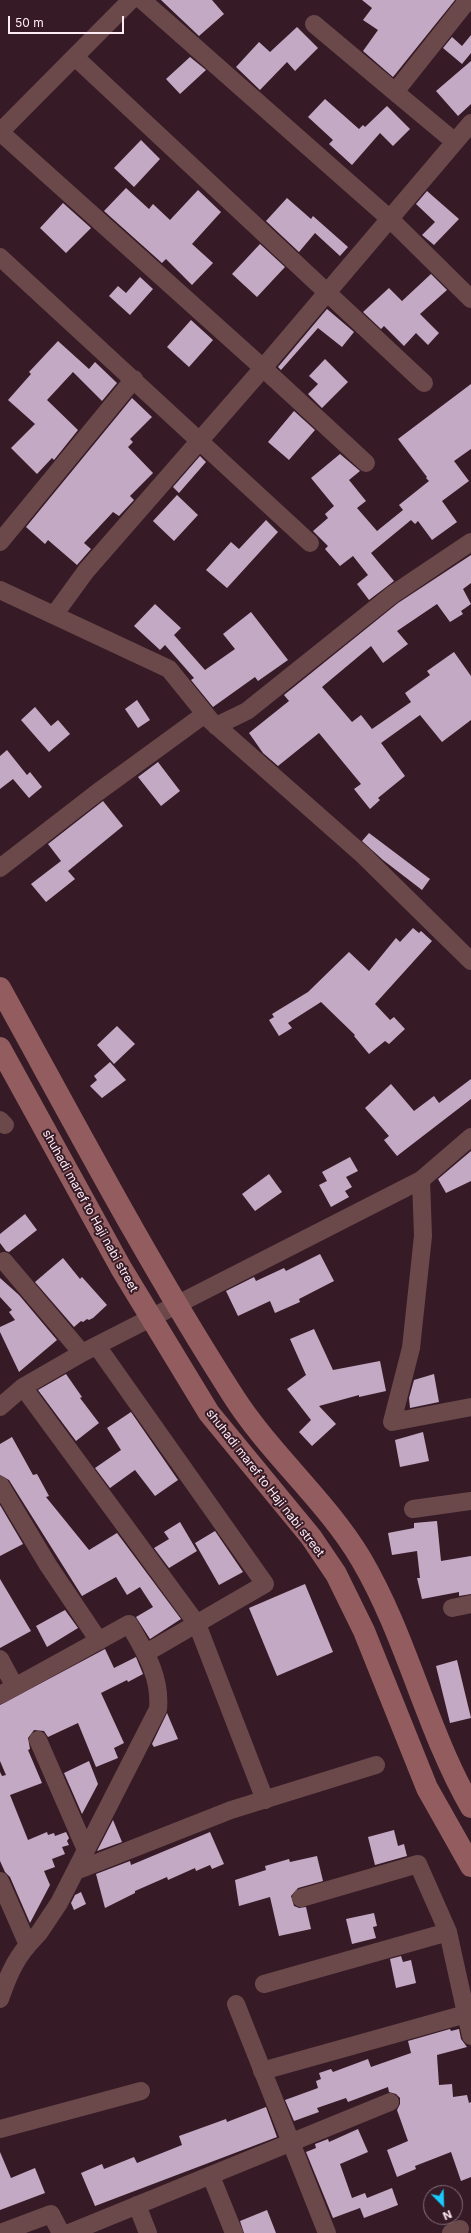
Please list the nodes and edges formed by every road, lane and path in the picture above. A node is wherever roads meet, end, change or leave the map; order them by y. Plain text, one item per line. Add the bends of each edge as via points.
1 (131, 0) edge
2 (142, 0) edge
3 (468, 0) edge
4 (314, 24) dead end
5 (75, 57) junction
6 (395, 92) junction
7 (471, 123) edge
8 (0, 132) edge
9 (455, 142) junction
10 (390, 219) junction
11 (0, 257) edge
12 (327, 292) junction
13 (471, 298) edge
14 (263, 368) junction
15 (134, 380) junction
16 (424, 384) dead end
17 (200, 440) junction
18 (366, 463) dead end
19 (0, 542) edge
20 (471, 542) edge
21 (310, 543) dead end
22 (0, 590) edge
23 (54, 615) junction
24 (211, 720) junction
25 (0, 868) edge
26 (471, 961) edge
27 (0, 988) edge
28 (0, 1048) edge
29 (471, 1137) edge
30 (420, 1180) junction
31 (4, 1260) dead end
32 (178, 1306) junction
33 (152, 1319) junction
34 (90, 1350) junction
35 (23, 1387) junction
36 (471, 1407) edge
37 (0, 1408) edge
38 (0, 1485) edge
39 (471, 1501) edge
40 (413, 1508) dead end
41 (471, 1604) edge
42 (452, 1608) dead end
43 (196, 1624) junction
44 (99, 1641) junction
45 (146, 1653) junction
46 (0, 1659) edge
47 (8, 1691) edge
48 (38, 1740) dead end
49 (376, 1765) dead end
50 (265, 1800) junction
51 (471, 1808) edge
52 (86, 1850) junction
53 (471, 1866) edge
54 (76, 1871) junction
55 (0, 1881) edge
56 (301, 1898) dead end
57 (448, 1932) junction
58 (28, 1945) junction
59 (264, 1984) dead end
60 (0, 1999) edge
61 (236, 2004) dead end
62 (466, 2014) junction
63 (471, 2036) edge
64 (262, 2071) junction
65 (141, 2091) dead end
66 (390, 2102) dead end
67 (0, 2130) edge
68 (291, 2143) junction
69 (211, 2176) junction
70 (137, 2205) junction
71 (0, 2233) edge
72 (61, 2233) edge
73 (68, 2233) edge
74 (148, 2233) edge
75 (234, 2233) edge
76 (327, 2233) edge

1 - 5 street
2 - 10 street
3 - 6 street
4 - 6 street
5 - 8 street
5 - 12 street
6 - 9 street
7 - 9 street
8 - 14 street
9 - 10 street
10 - 12 street
10 - 13 street
11 - 15 street
12 - 14 street
12 - 16 street
14 - 17 street
14 - 18 street
15 - 17 street
15 - 19 street
17 - 21 street
17 - 23 street via 86,571
20 - 24 street via 392,595 247,711
22 - 23 street
23 - 24 street via 169,669
24 - 25 street via 98,792
24 - 26 street via 363,855
27 - 32 main road via 146,1254
28 - 33 main road, shuhadi maref to Haji nabi street via 121,1268
29 - 30 street
30 - 32 street
30 - 36 street via 423,1236 411,1348 392,1422
31 - 34 street
32 - 33 street
32 - 51 main road via 233,1396 334,1520 361,1559 392,1621 453,1776
33 - 34 street
33 - 53 main road, shuhadi maref to Haji nabi street via 209,1413 311,1537 336,1574 364,1631 427,1788
34 - 35 street
34 - 43 street via 265,1584
35 - 37 street
35 - 43 street
38 - 44 street via 48,1565
39 - 40 street
41 - 42 street
43 - 45 street
43 - 50 street
44 - 45 street via 129,1624
44 - 47 street
45 - 52 street via 160,1692 158,1709
46 - 47 street
48 - 52 street
49 - 50 street
50 - 54 street via 231,1810
52 - 54 street
54 - 58 street via 53,1913
55 - 58 street
56 - 57 street via 418,1864
57 - 59 street
57 - 62 street
58 - 60 street via 18,1956 9,1973
61 - 64 street
62 - 63 street
62 - 64 street
64 - 68 street
65 - 67 street
66 - 68 street
68 - 69 street
68 - 76 street
69 - 70 street
69 - 75 street
70 - 73 street
70 - 74 street
71 - 72 street via 51,2214

